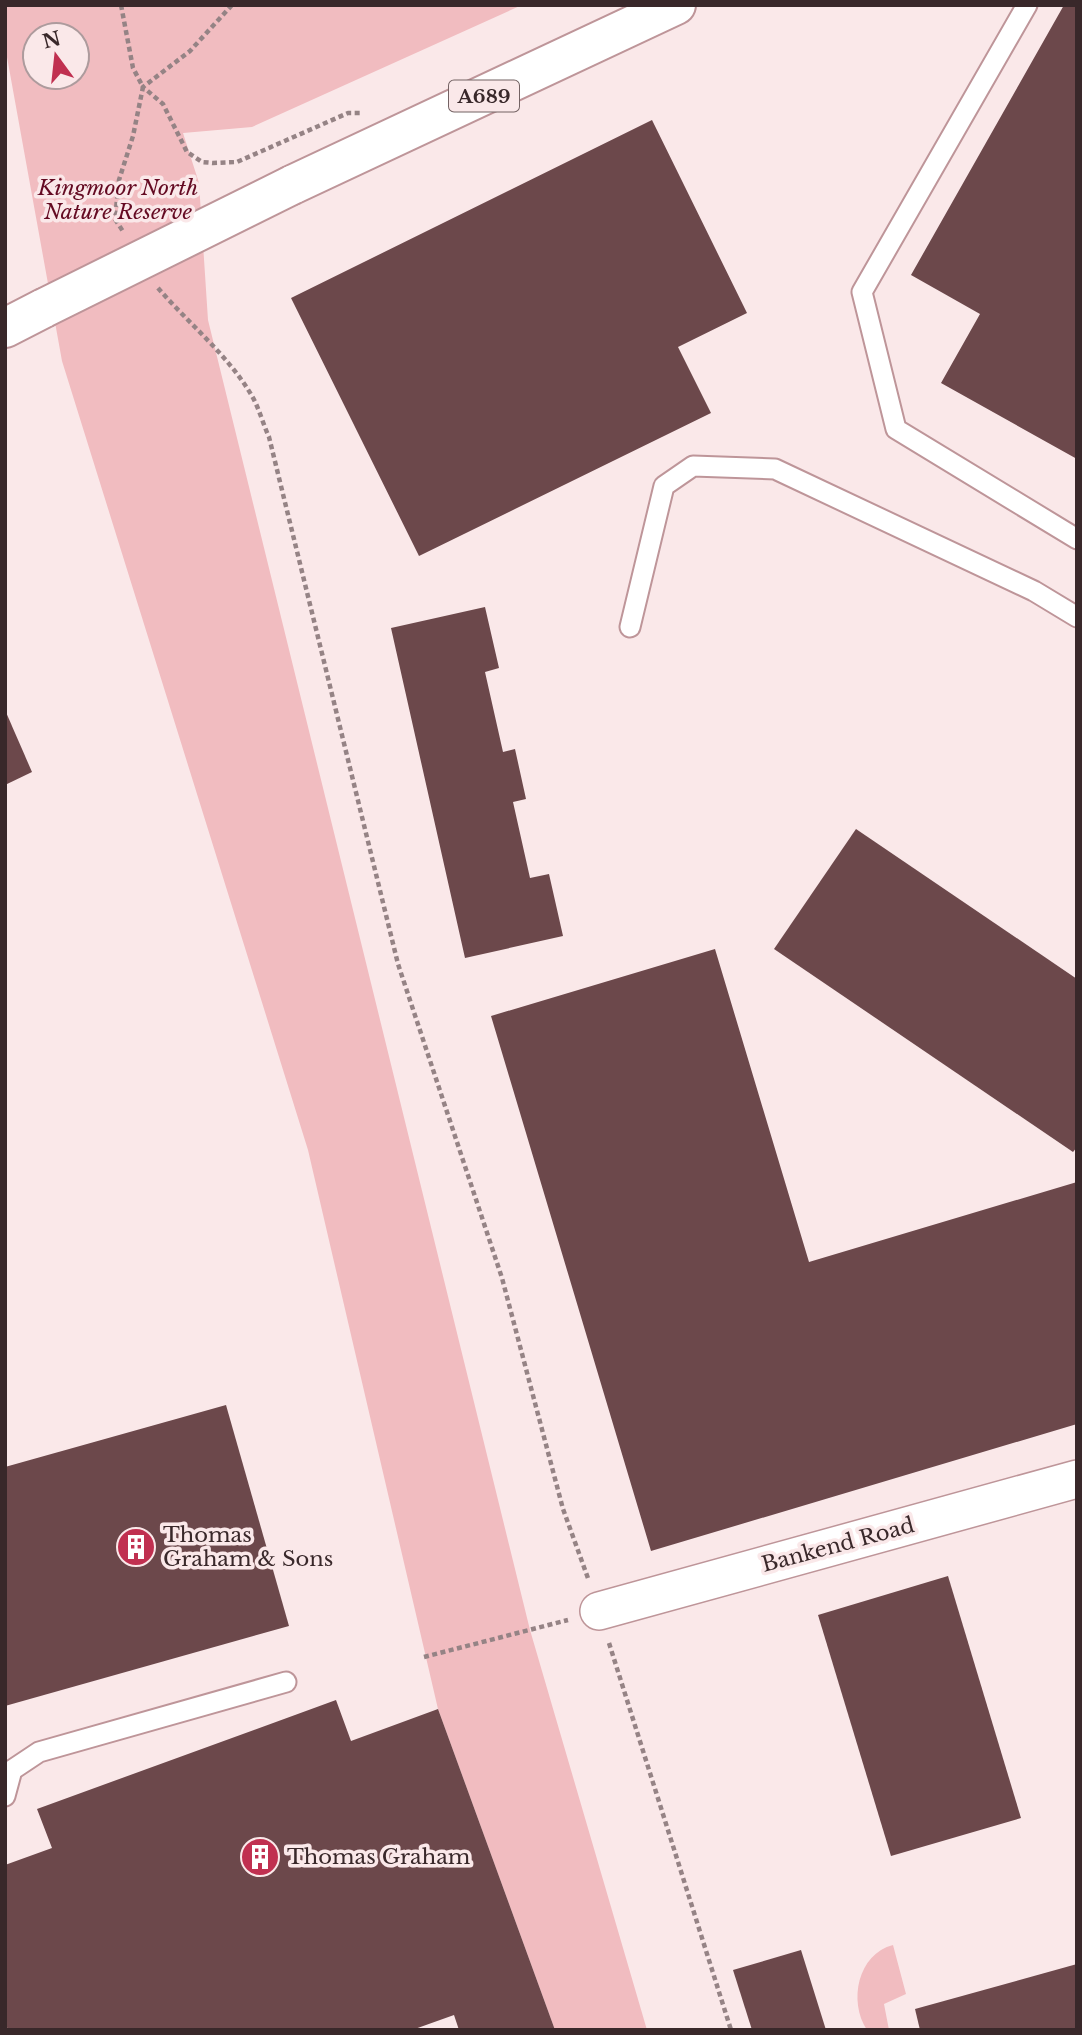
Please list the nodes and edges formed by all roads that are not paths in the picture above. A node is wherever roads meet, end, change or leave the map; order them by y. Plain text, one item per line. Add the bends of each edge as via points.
1 (676, 5) edge
2 (1027, 5) edge
3 (5, 328) edge
4 (1077, 538) edge
5 (1077, 617) edge
6 (630, 627) dead end
7 (1077, 1479) edge
8 (599, 1611) road end
9 (286, 1682) dead end
10 (5, 1796) edge

1 - 3 highway, A689, bridge
2 - 4 lane via 862,292 896,429
5 - 6 lane via 1034,591 775,469 693,466 664,486
7 - 8 street, Bankend Road
9 - 10 lane via 39,1752 12,1770

